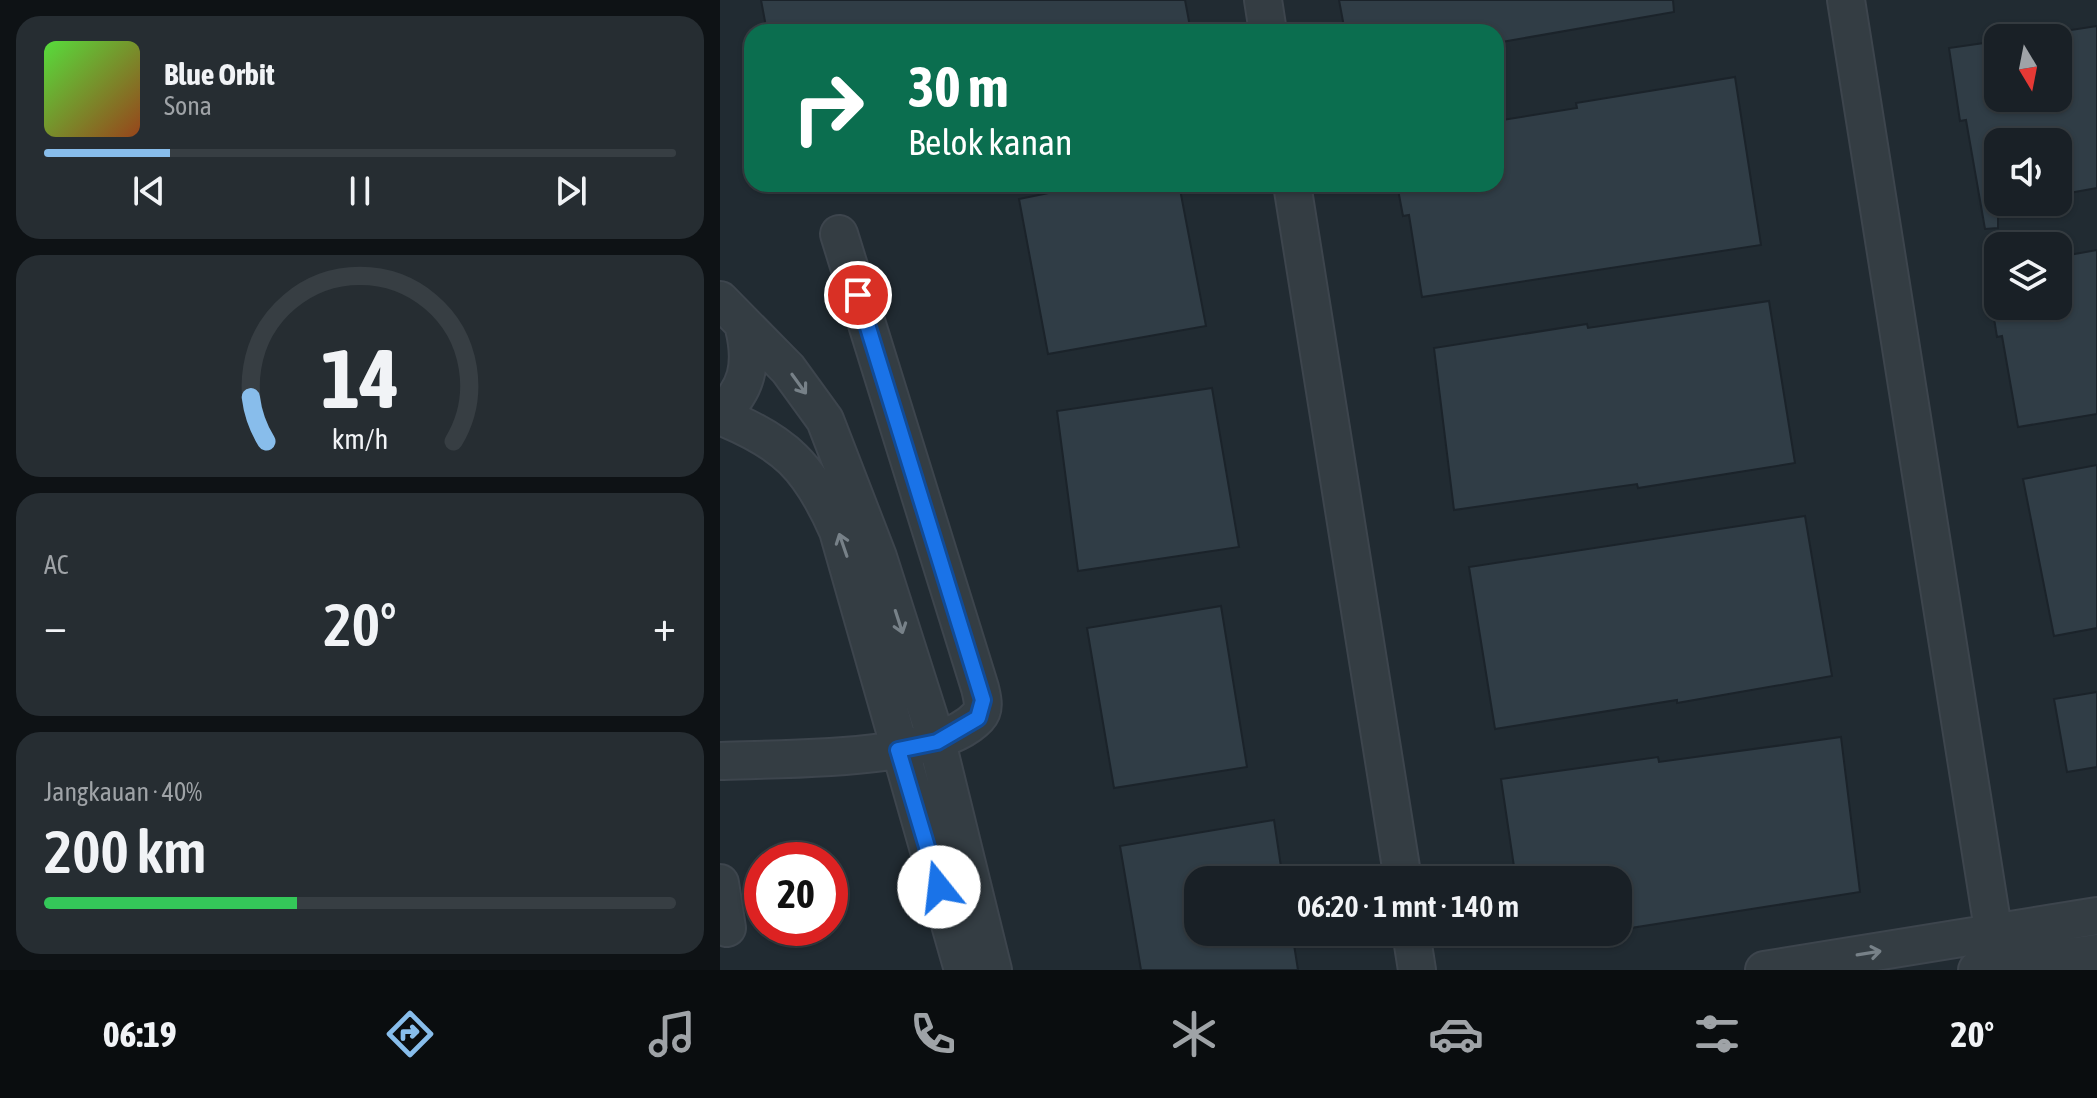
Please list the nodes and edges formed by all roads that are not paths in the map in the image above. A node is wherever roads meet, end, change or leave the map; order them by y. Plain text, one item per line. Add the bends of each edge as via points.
1 (1263, 0) edge
2 (1846, 0) edge
3 (1267, 24) edge
4 (1293, 192) edge
5 (839, 234) dead end
6 (720, 300) edge
7 (744, 328) junction
8 (720, 415) edge
9 (937, 742) junction
10 (898, 750) junction
11 (720, 761) edge
12 (1401, 866) edge
13 (720, 883) edge
14 (2097, 916) edge
15 (727, 928) dead end
16 (1413, 946) edge
17 (2097, 953) edge
18 (1989, 956) edge
19 (963, 970) edge
20 (993, 970) edge
21 (1417, 970) edge
22 (1764, 970) edge

1 - 3 lane
2 - 18 lane
4 - 12 lane
5 - 9 lane via 983,700 978,718
6 - 7 lane
7 - 8 lane via 750,352 748,377
7 -> 9 lane via 788,369 825,420 878,557
10 -> 8 lane via 854,579 822,494 784,448
9 - 10 lane
9 - 20 lane
10 - 11 lane
10 - 19 lane
13 - 15 lane
14 - 18 lane
16 - 21 lane
17 - 18 lane
22 -> 18 lane

